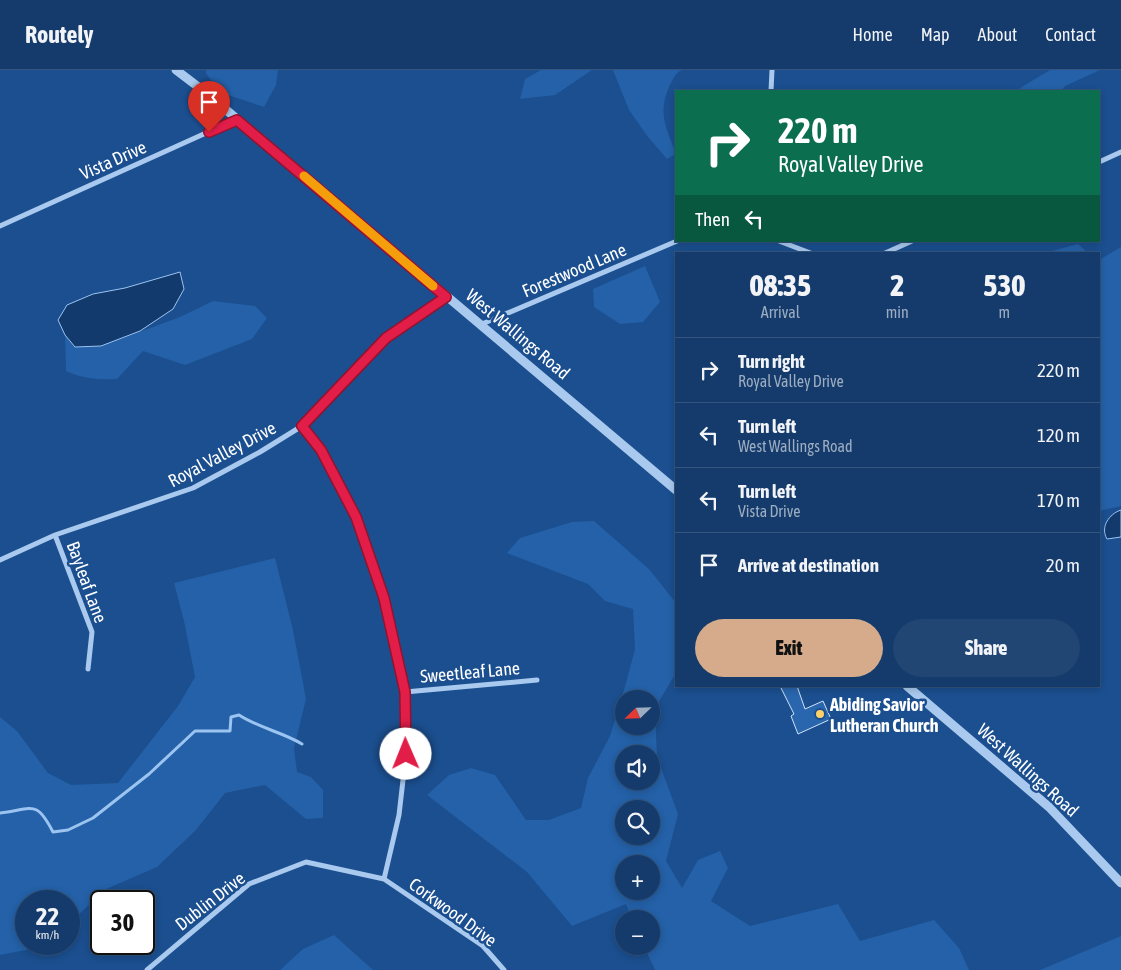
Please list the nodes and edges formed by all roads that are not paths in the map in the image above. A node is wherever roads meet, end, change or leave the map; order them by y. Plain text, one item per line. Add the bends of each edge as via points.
1 (177, 70) edge
2 (772, 70) edge
3 (771, 90) edge
4 (237, 120) junction
5 (1121, 152) edge
6 (1100, 162) edge
7 (0, 226) edge
8 (676, 242) edge
9 (782, 242) edge
10 (910, 242) edge
11 (808, 252) edge
12 (887, 252) edge
13 (446, 297) junction
14 (482, 324) junction
15 (302, 426) junction
16 (675, 489) edge
17 (55, 535) junction
18 (0, 560) edge
19 (88, 669) dead end
20 (537, 680) dead end
21 (908, 687) edge
22 (405, 692) junction
23 (384, 879) junction
24 (1121, 883) edge
25 (147, 970) edge
26 (504, 970) edge

1 - 4 street, West Wallings Road
2 - 3 street
4 - 7 street, Vista Drive
4 - 13 street, West Wallings Road
5 - 6 street
8 - 14 street, Forestwood Lane
9 - 11 street
10 - 12 street
13 - 14 street, West Wallings Road
13 - 15 street, Royal Valley Drive via 386,338
14 - 16 street, West Wallings Road
15 - 17 street, Royal Valley Drive via 193,488
15 - 22 street via 321,450 356,517 384,598
17 - 18 street, Royal Valley Drive
17 - 19 street, Bayleaf Lane via 92,632
20 - 22 street, Sweetleaf Lane
21 - 24 street, West Wallings Road via 1049,807
22 - 23 street via 406,754 399,815
23 - 25 street, Dublin Drive via 306,862 249,884
23 - 26 street, Corkwood Drive via 483,946

